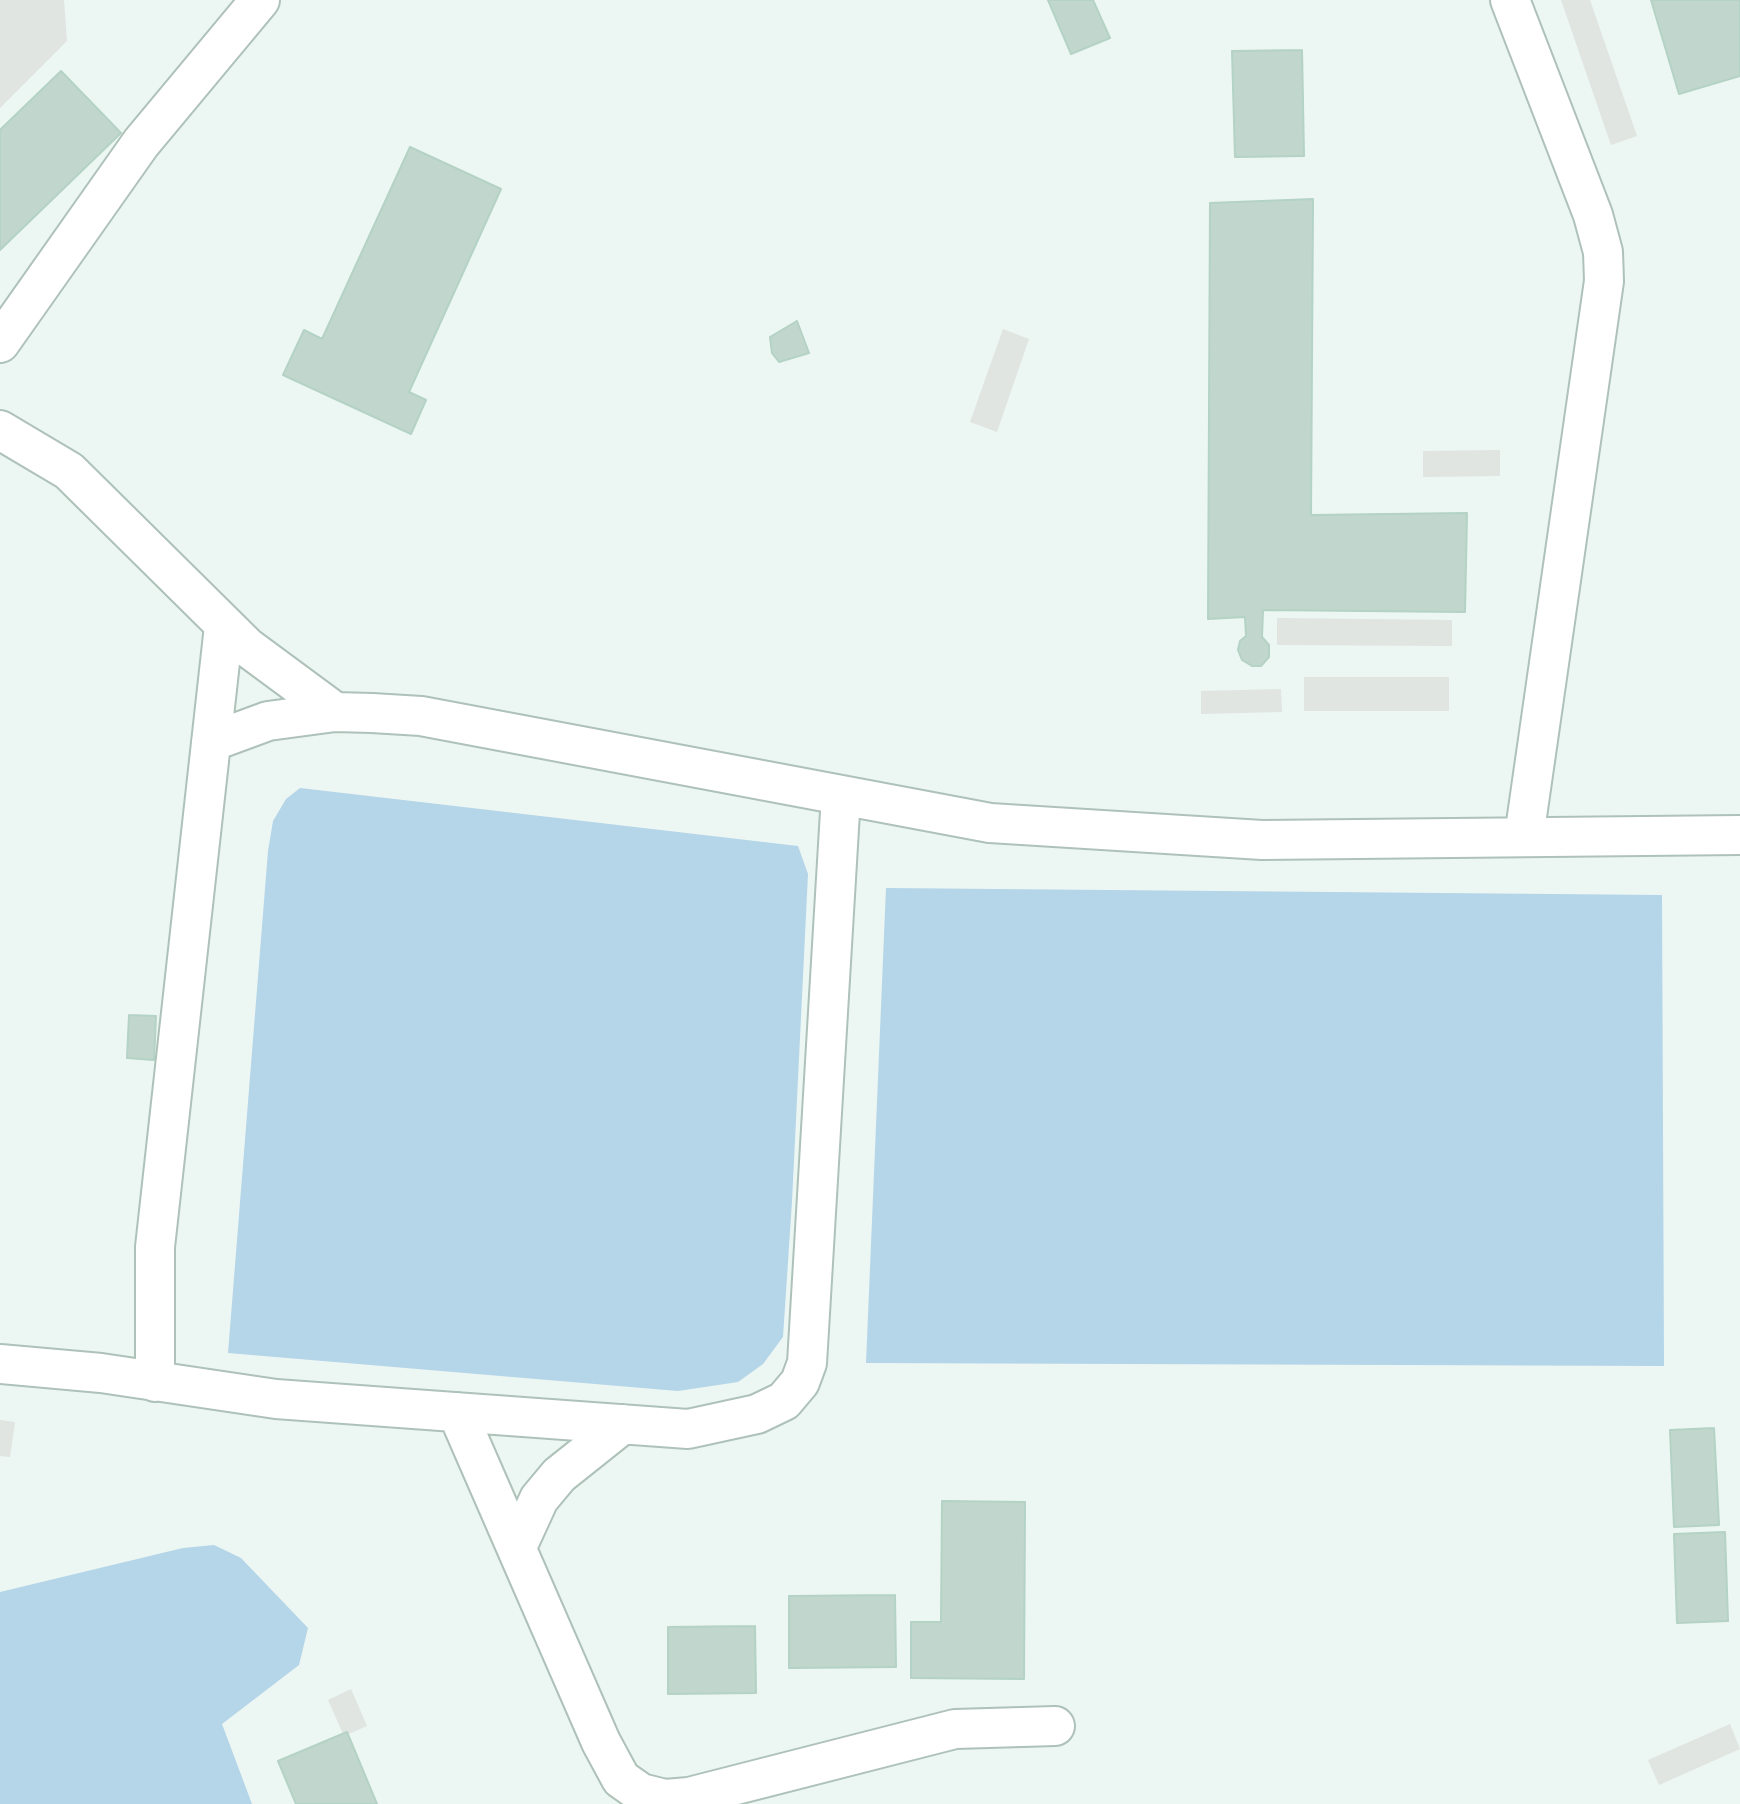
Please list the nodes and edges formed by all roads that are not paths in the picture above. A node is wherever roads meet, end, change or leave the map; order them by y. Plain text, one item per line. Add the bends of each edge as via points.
1 (260, 0) edge
2 (1510, 0) edge
3 (0, 343) edge
4 (0, 430) edge
5 (224, 626) junction
6 (335, 712) junction
7 (211, 742) junction
8 (841, 795) junction
9 (1740, 835) edge
10 (1524, 837) junction
11 (0, 1364) edge
12 (155, 1382) junction
13 (457, 1412) junction
14 (623, 1424) junction
15 (517, 1547) junction
16 (1055, 1726) dead end

1 - 3 lane via 141,143
2 - 10 lane via 1593,215 1604,281
4 - 5 lane via 69,471
5 - 6 lane
5 - 7 lane
6 - 7 lane via 268,721
6 - 8 lane via 421,716
7 - 12 lane via 155,1247
8 - 10 lane via 990,823 1246,839
8 - 14 lane via 807,1363 784,1401 757,1414 688,1429
9 - 10 lane
11 - 12 lane
12 - 13 lane via 276,1399
13 - 14 lane
13 - 15 lane
14 - 15 lane via 559,1475 539,1499
15 - 16 lane via 601,1742 621,1779 641,1793 689,1797 955,1729

